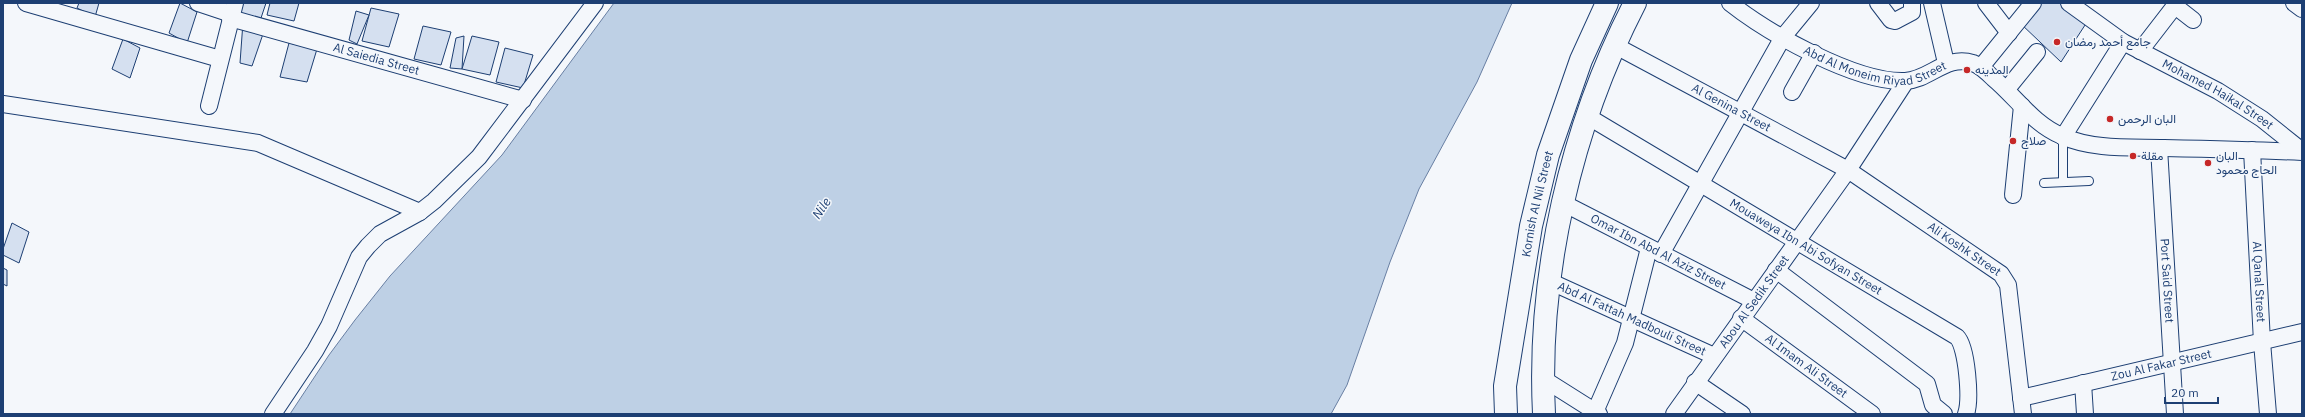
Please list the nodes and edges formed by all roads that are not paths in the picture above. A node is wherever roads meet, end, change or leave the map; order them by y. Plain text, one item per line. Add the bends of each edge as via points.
1 (26, 3) edge
2 (198, 3) edge
3 (595, 3) edge
4 (1607, 3) edge
5 (1635, 3) edge
6 (1730, 3) edge
7 (1811, 3) edge
8 (1878, 3) edge
9 (1912, 3) edge
10 (1932, 3) edge
11 (1986, 3) edge
12 (2033, 3) edge
13 (2070, 3) edge
14 (2294, 3) edge
15 (2176, 4) edge
16 (2302, 9) edge
17 (232, 12) edge
18 (2193, 20) dead end
19 (2009, 33) junction
20 (1783, 37) junction
21 (2123, 42) junction
22 (1614, 45) junction
23 (2140, 51) junction
24 (2037, 52) dead end
25 (1814, 53) junction
26 (220, 59) junction
27 (1946, 63) junction
28 (1981, 67) junction
29 (1906, 81) junction
30 (2007, 89) junction
31 (1792, 92) dead end
32 (523, 100) junction
33 (3, 104) edge
34 (209, 106) dead end
35 (2022, 106) junction
36 (1739, 112) junction
37 (1587, 116) junction
38 (2063, 137) junction
39 (2159, 148) junction
40 (2252, 150) junction
41 (2302, 151) edge
42 (1848, 170) junction
43 (2089, 181) dead end
44 (1700, 182) junction
45 (2063, 182) junction
46 (2044, 183) dead end
47 (2013, 195) dead end
48 (1563, 203) junction
49 (420, 212) junction
50 (1797, 241) junction
51 (1655, 251) junction
52 (1776, 270) junction
53 (1549, 281) junction
54 (1754, 301) junction
55 (1741, 318) junction
56 (1632, 319) junction
57 (2302, 332) edge
58 (2262, 342) junction
59 (1714, 356) junction
60 (2171, 363) junction
61 (1542, 378) junction
62 (1695, 382) junction
63 (2083, 383) junction
64 (2021, 398) junction
65 (1597, 413) edge
66 (274, 414) edge
67 (1506, 414) edge
68 (1544, 414) edge
69 (1674, 414) edge
70 (1742, 414) edge
71 (1872, 414) edge
72 (1944, 414) edge
73 (1966, 414) edge
74 (2022, 414) edge
75 (2085, 414) edge
76 (2175, 414) edge
77 (2268, 414) edge

1 - 26 street
2 - 17 street, Al Saiedia Street
3 - 32 street
4 - 67 main road, Kornish Al Nil Street via 1581,60 1548,155 1531,226 1505,386
5 - 22 main road, Kornish Al Nil Street
6 - 20 street, Abd Al Moneim Riyad Street
7 - 20 street, Abd Al Moneim Riyad Street
8 - 9 street via 1891,20 1895,21 1912,12
10 - 27 street
11 - 19 street
12 - 19 street
13 - 21 street, Mohamed Haikal Street
14 - 16 street
15 - 18 street
15 - 23 street
17 - 26 street
17 - 32 street, Al Saiedia Street
19 - 28 street
20 - 25 street, Abd Al Moneim Riyad Street
20 - 36 street, Abd Al Moneim Riyad Street
21 - 23 street, Mohamed Haikal Street
21 - 38 street
22 - 36 street, Al Genina Street
22 - 37 main road, Kornish Al Nil Street
23 - 41 street, Mohamed Haikal Street via 2218,91 2262,119
24 - 30 street
25 - 29 street, Abd Al Moneim Riyad Street via 1867,76
25 - 31 street
26 - 34 street
27 - 28 street, Abd Al Moneim Riyad Street via 1964,62
27 - 29 street, Abd Al Moneim Riyad Street
28 - 30 street, Abd Al Moneim Riyad Street
29 - 42 street, Abou Al Sedik Street
30 - 35 street, Abd Al Moneim Riyad Street
32 - 49 street via 479,158 454,184
33 - 49 street via 258,143
35 - 38 street, Abd Al Moneim Riyad Street via 2048,129
35 - 47 street
36 - 42 street, Al Genina Street
36 - 44 street, Abd Al Moneim Riyad Street
37 - 44 street, Mouaweya Ibn Abi Sofyan Street
37 - 48 main road, Kornish Al Nil Street
38 - 39 street, Abd Al Moneim Riyad Street via 2111,146
38 - 45 lane
39 - 40 street, Abd Al Moneim Riyad Street
39 - 60 street, Port Said Street
40 - 41 street, Abd Al Moneim Riyad Street
40 - 58 street, Al Qanal Street
42 - 50 street, Abou Al Sedik Street
42 - 64 street, Ali Koshk Street via 2004,277 2008,285
43 - 45 lane
44 - 50 street, Mouaweya Ibn Abi Sofyan Street
44 - 51 street, Abd Al Moneim Riyad Street
45 - 46 lane
48 - 51 street, Omar Ibn Abd Al Aziz Street
48 - 53 main road, Kornish Al Nil Street
49 - 66 street via 380,234 359,257 322,338
50 - 52 street, Abou Al Sedik Street
50 - 73 street, Mouaweya Ibn Abi Sofyan Street via 1959,339 1969,396
51 - 54 street, Omar Ibn Abd Al Aziz Street
51 - 56 street, Abd Al Moneim Riyad Street
52 - 54 street, Abou Al Sedik Street
52 - 72 street via 1927,384 1933,405
53 - 56 street, Abd Al Fattah Madbouli Street
53 - 61 main road, Kornish Al Nil Street
54 - 55 street, Abou Al Sedik Street
55 - 59 street, Abou Al Sedik Street
55 - 71 street, Al Imam Ali Street
56 - 59 street, Abd Al Fattah Madbouli Street
56 - 65 street, Abd Al Moneim Riyad Street via 1616,368
57 - 58 street, Zou Al Fakar Street
58 - 60 street, Zou Al Fakar Street
58 - 77 street, Al Qanal Street
59 - 62 street, Abou Al Sedik Street
60 - 63 street, Zou Al Fakar Street
60 - 76 street, Port Said Street
61 - 65 street
61 - 68 main road, Kornish Al Nil Street
62 - 69 street, Abou Al Sedik Street
62 - 70 street
63 - 64 street, Zou Al Fakar Street
63 - 75 street
64 - 74 street, Ali Koshk Street

